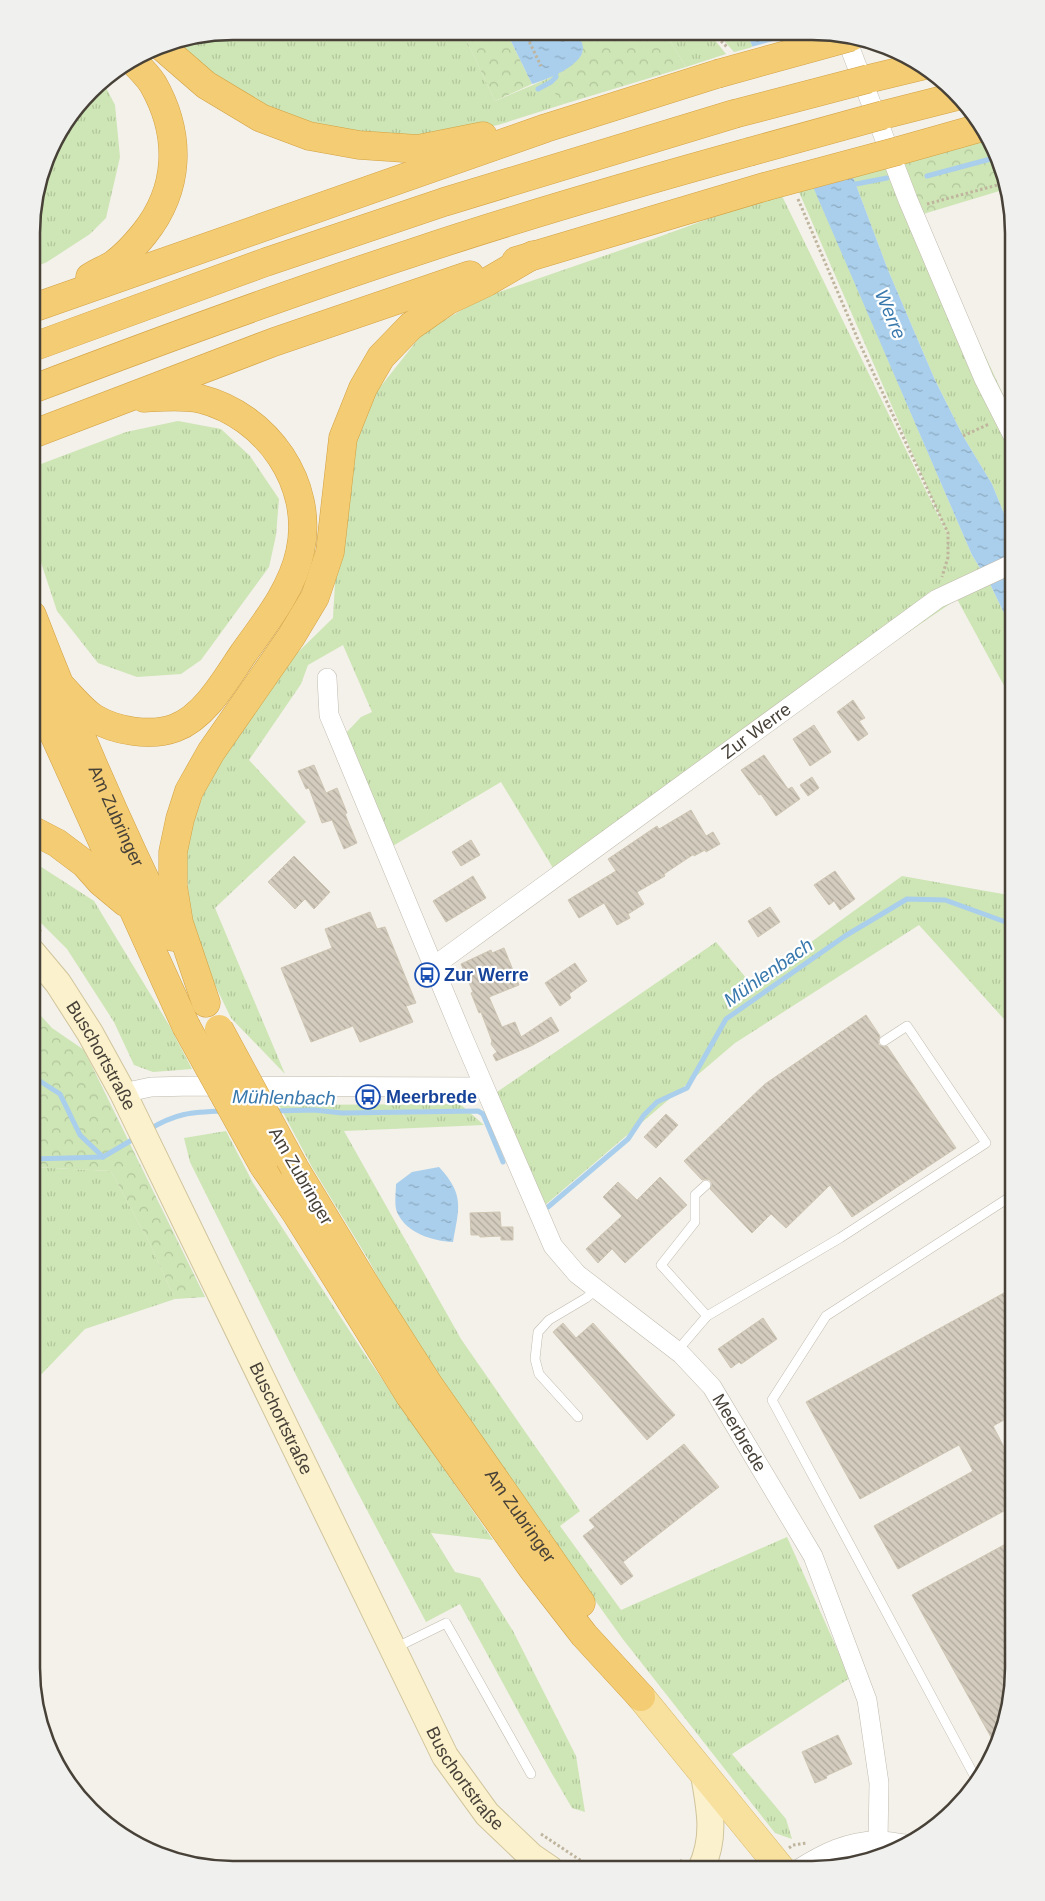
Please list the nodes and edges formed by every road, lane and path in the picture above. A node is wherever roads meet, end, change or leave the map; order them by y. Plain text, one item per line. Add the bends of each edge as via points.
1 (528, 40) edge
2 (716, 40) edge
3 (828, 41) edge
4 (853, 45) edge
5 (167, 52) edge
6 (723, 62) junction
7 (138, 65) edge
8 (541, 66) dead end
9 (912, 68) edge
10 (949, 98) edge
11 (546, 128) junction
12 (974, 129) edge
13 (998, 184) edge
14 (796, 194) dead end
15 (912, 208) junction
16 (533, 255) junction
17 (40, 305) edge
18 (40, 306) edge
19 (40, 344) edge
20 (40, 386) edge
21 (123, 399) junction
22 (1005, 420) edge
23 (985, 426) dead end
24 (40, 431) edge
25 (963, 436) dead end
26 (1005, 568) edge
27 (938, 599) junction
28 (40, 655) edge
29 (327, 678) dead end
30 (46, 685) edge
31 (40, 834) edge
32 (132, 907) junction
33 (40, 962) edge
34 (434, 966) junction
35 (206, 1003) junction
36 (884, 1041) dead end
37 (484, 1087) junction
38 (123, 1093) junction
39 (706, 1185) dead end
40 (1005, 1201) edge
41 (597, 1289) junction
42 (707, 1316) junction
43 (677, 1351) junction
44 (578, 1417) dead end
45 (393, 1649) junction
46 (641, 1697) junction
47 (973, 1773) edge
48 (531, 1774) dead end
49 (704, 1775) junction
50 (536, 1831) dead end
51 (878, 1849) edge
52 (858, 1853) edge
53 (580, 1860) edge
54 (538, 1861) edge
55 (704, 1861) edge
56 (775, 1861) edge
57 (814, 1861) edge

1 - 8 path
2 - 6 path
3 - 6 highway, bridge
4 - 15 street
5 - 11 highway via 206,85 261,118 309,136 359,145 418,149 519,128
6 - 11 highway
7 - 17 highway via 152,83 166,111 174,144 168,193 154,222 115,263
9 - 19 highway, bridge via 734,114 444,202 266,262
10 - 20 highway, bridge via 640,182 416,252
11 - 18 highway
12 - 16 highway, bridge
13 - 15 path
14 - 27 path via 859,342 948,533 948,557
15 - 22 street via 984,379
16 - 21 highway via 419,291
16 - 35 highway via 446,301 410,326 381,357 363,388 343,438 330,552 315,597 211,752 189,791 180,818 173,852 173,886 180,923
21 - 24 highway
21 - 30 highway via 201,399 238,414 262,432 284,460 298,492 302,522 300,551 293,574 278,603 220,689 198,714 175,728 147,732 121,730 94,718
23 - 25 path
26 - 27 street, Zur Werre
27 - 34 street, Zur Werre
28 - 30 highway, Am Zubringer
29 - 34 street, Meerbrede via 329,716
30 - 32 highway, Am Zubringer
30 - 35 highway, Am Zubringer
31 - 32 highway via 85,864
32 - 46 highway, Am Zubringer, bridge via 186,1026 264,1165 410,1396 532,1568 584,1635
33 - 38 main road, Buschortstraße via 90,1033
34 - 37 street, Meerbrede
35 - 46 highway, Am Zubringer, bridge via 294,1167 371,1294 609,1643
36 - 42 lane via 907,1026 986,1142 840,1238
37 - 38 street via 194,1086 151,1087
37 - 41 street, Meerbrede via 553,1246 577,1274
38 - 45 main road, Buschortstraße
39 - 42 lane via 695,1195 695,1222 661,1264
40 - 47 lane via 826,1316 772,1400
41 - 43 street, Meerbrede
41 - 44 lane via 550,1320 538,1332 535,1359 539,1374
42 - 43 lane
43 - 52 street, Meerbrede via 712,1387 814,1556 867,1700 879,1783
45 - 48 lane via 446,1623
45 - 54 main road, Buschortstraße via 445,1756 486,1814
46 - 49 main road, Am Zubringer
49 - 55 main road via 711,1832
49 - 56 main road, Am Zubringer
50 - 53 path
51 - 52 street
52 - 57 street via 838,1848

